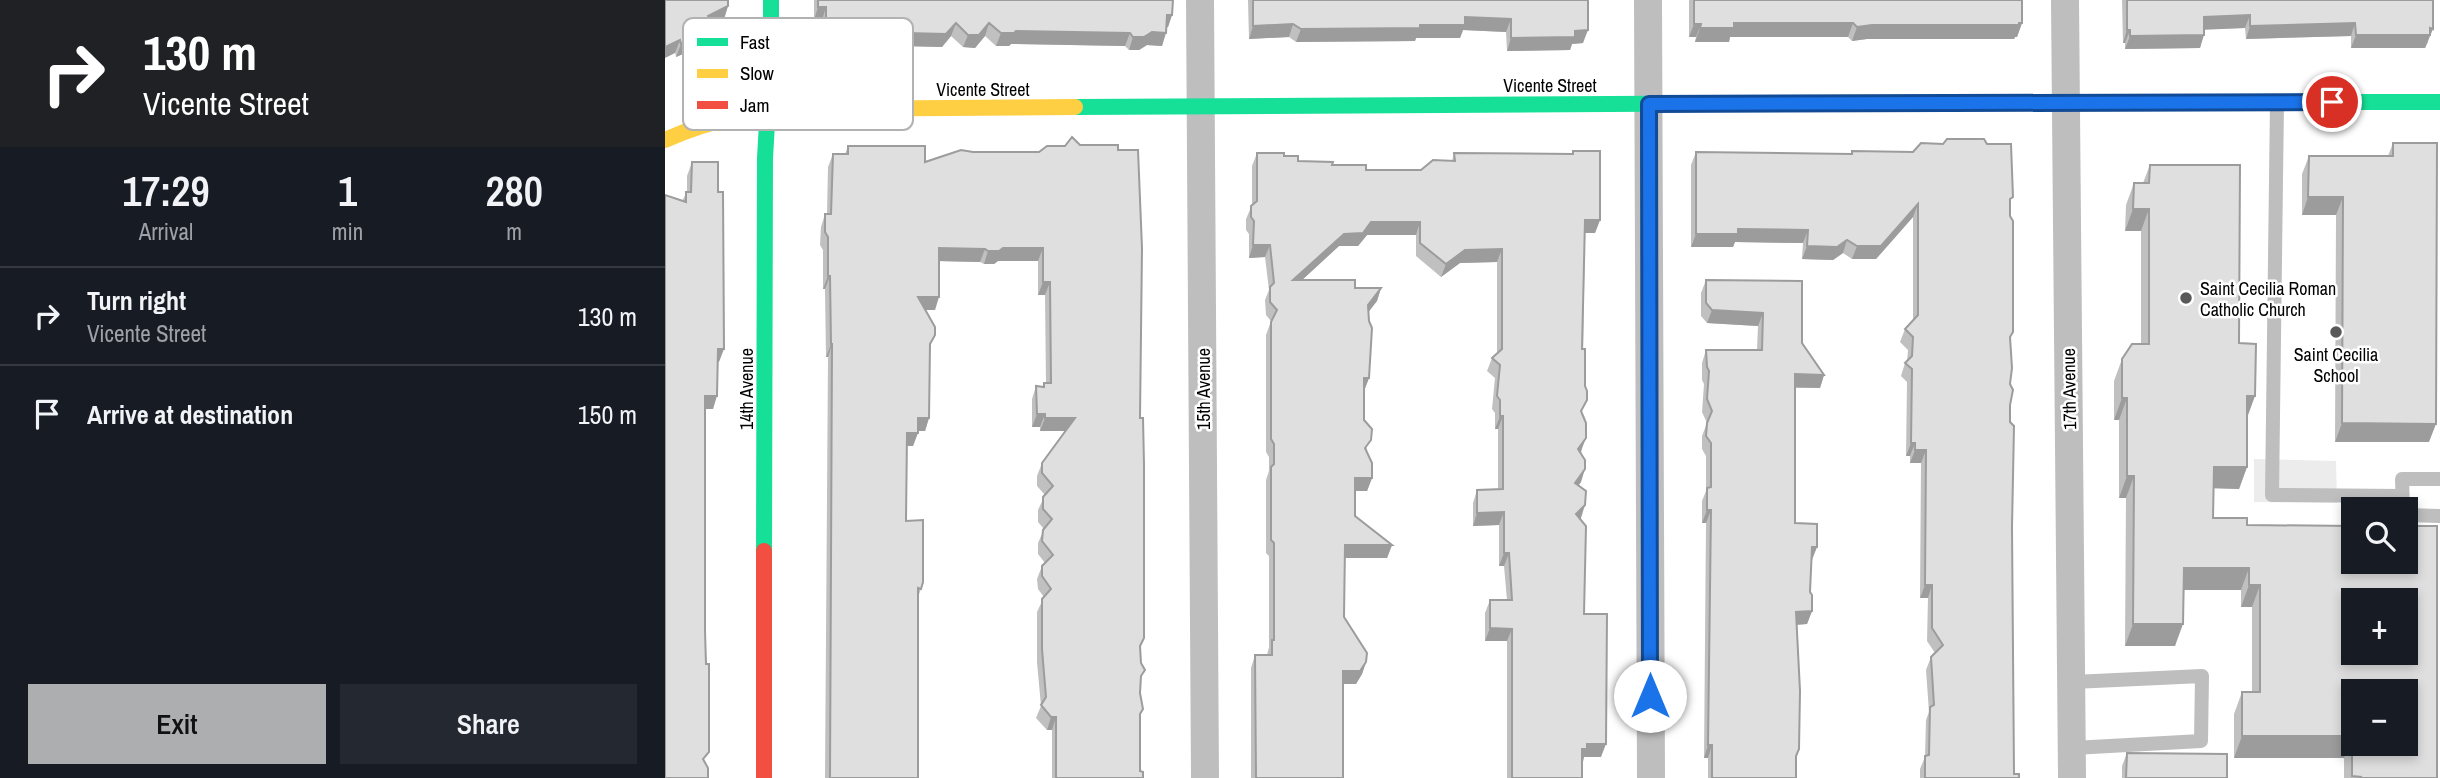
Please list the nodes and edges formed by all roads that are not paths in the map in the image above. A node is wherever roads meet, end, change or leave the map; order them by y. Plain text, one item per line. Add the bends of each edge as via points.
1 (771, 0) edge
2 (1200, 0) edge
3 (1648, 0) edge
4 (2065, 0) edge
5 (771, 18) edge
6 (2277, 102) junction
7 (2440, 102) edge
8 (2066, 103) junction
9 (1649, 104) junction
10 (1201, 106) junction
11 (913, 109) edge
12 (687, 130) edge
13 (767, 130) edge
14 (665, 140) edge
15 (2440, 479) edge
16 (2402, 497) edge
17 (2341, 499) edge
18 (2418, 515) edge
19 (2440, 516) edge
20 (2073, 682) junction
21 (2073, 748) junction
22 (764, 778) edge
23 (1205, 778) edge
24 (1651, 778) edge
25 (2072, 778) edge

1 - 5 street, 14th Avenue
2 - 10 street, 15th Avenue
3 - 9 street
4 - 8 street, 17th Avenue
6 - 7 street, Vicente Street
6 - 8 street, Vicente Street
6 - 17 lane via 2272,495
8 - 9 street, Vicente Street
8 - 20 street, 17th Avenue
9 - 10 street, Vicente Street
9 - 24 street
10 - 11 street, Vicente Street
10 - 23 street, 15th Avenue
12 - 14 street, Vicente Street
13 - 22 street, 14th Avenue
15 - 16 lane via 2402,479
18 - 19 lane
20 - 21 street, 17th Avenue
20 - 21 lane via 2202,676 2201,741
21 - 25 street, 17th Avenue

